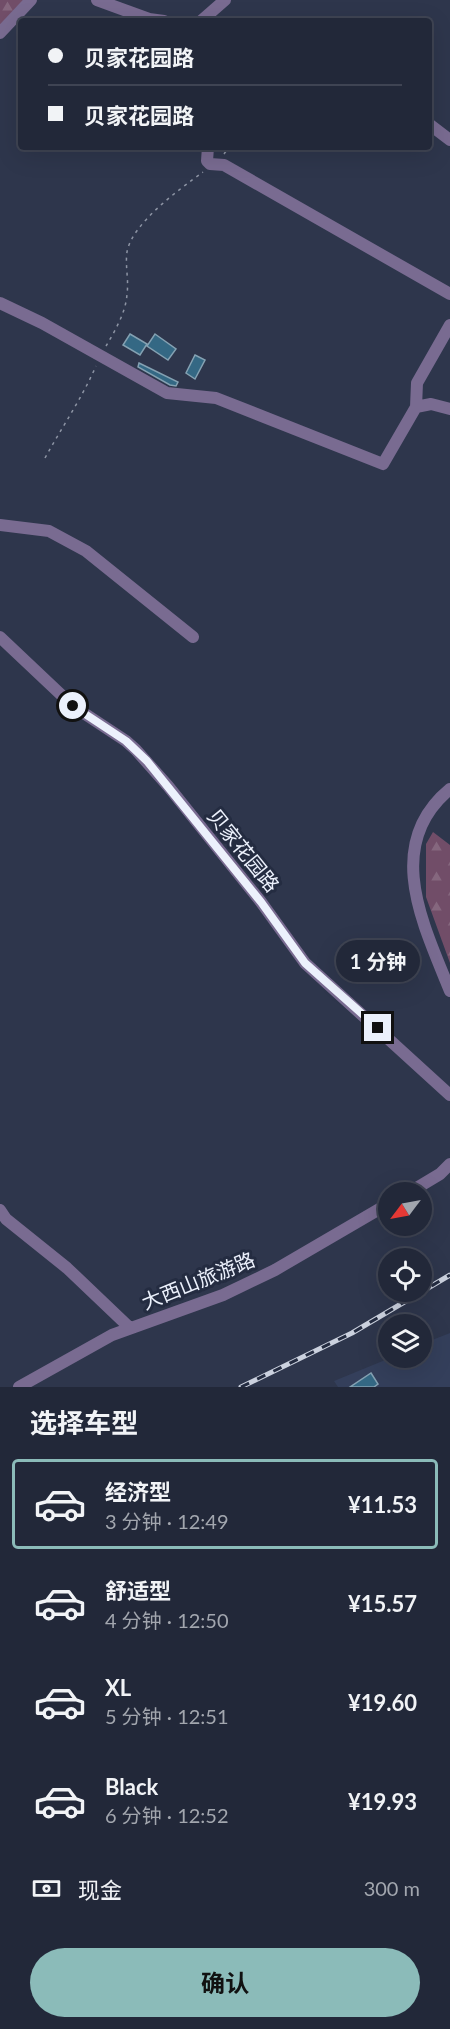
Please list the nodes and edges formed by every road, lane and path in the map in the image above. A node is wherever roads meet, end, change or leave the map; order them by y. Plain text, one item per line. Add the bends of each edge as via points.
1 (31, 0) edge
2 (97, 0) edge
3 (225, 0) edge
4 (146, 18) edge
5 (204, 18) edge
6 (0, 33) edge
7 (432, 126) edge
8 (450, 140) edge
9 (208, 150) edge
10 (214, 165) junction
11 (450, 294) edge
12 (0, 303) edge
13 (450, 325) edge
14 (100, 356) junction
15 (416, 407) junction
16 (450, 410) edge
17 (45, 458) dead end
18 (0, 525) edge
19 (193, 637) dead end
20 (0, 638) edge
21 (450, 789) edge
22 (450, 991) edge
23 (450, 1095) edge
24 (450, 1164) edge
25 (427, 1182) edge
26 (0, 1210) edge
27 (378, 1210) edge
28 (130, 1328) junction
29 (19, 1387) edge

1 - 6 street
2 - 4 street
3 - 5 street
7 - 8 street
9 - 10 street via 207,161
10 - 11 street via 224,165
10 - 14 path via 169,198 133,235 127,252 128,296 117,327
12 - 14 street
13 - 15 street via 417,383
14 - 15 street via 167,393 216,398 383,464
14 - 17 path via 83,395
15 - 16 street via 431,404
18 - 19 street via 49,531 86,551
20 - 23 street, 贝家花园路 via 73,706 136,750 261,902 305,963
21 - 22 street via 435,803 424,822 412,874 418,906
24 - 25 street
26 - 28 street
27 - 28 street, 大西山旅游路 via 223,1295
28 - 29 street, 大西山旅游路

